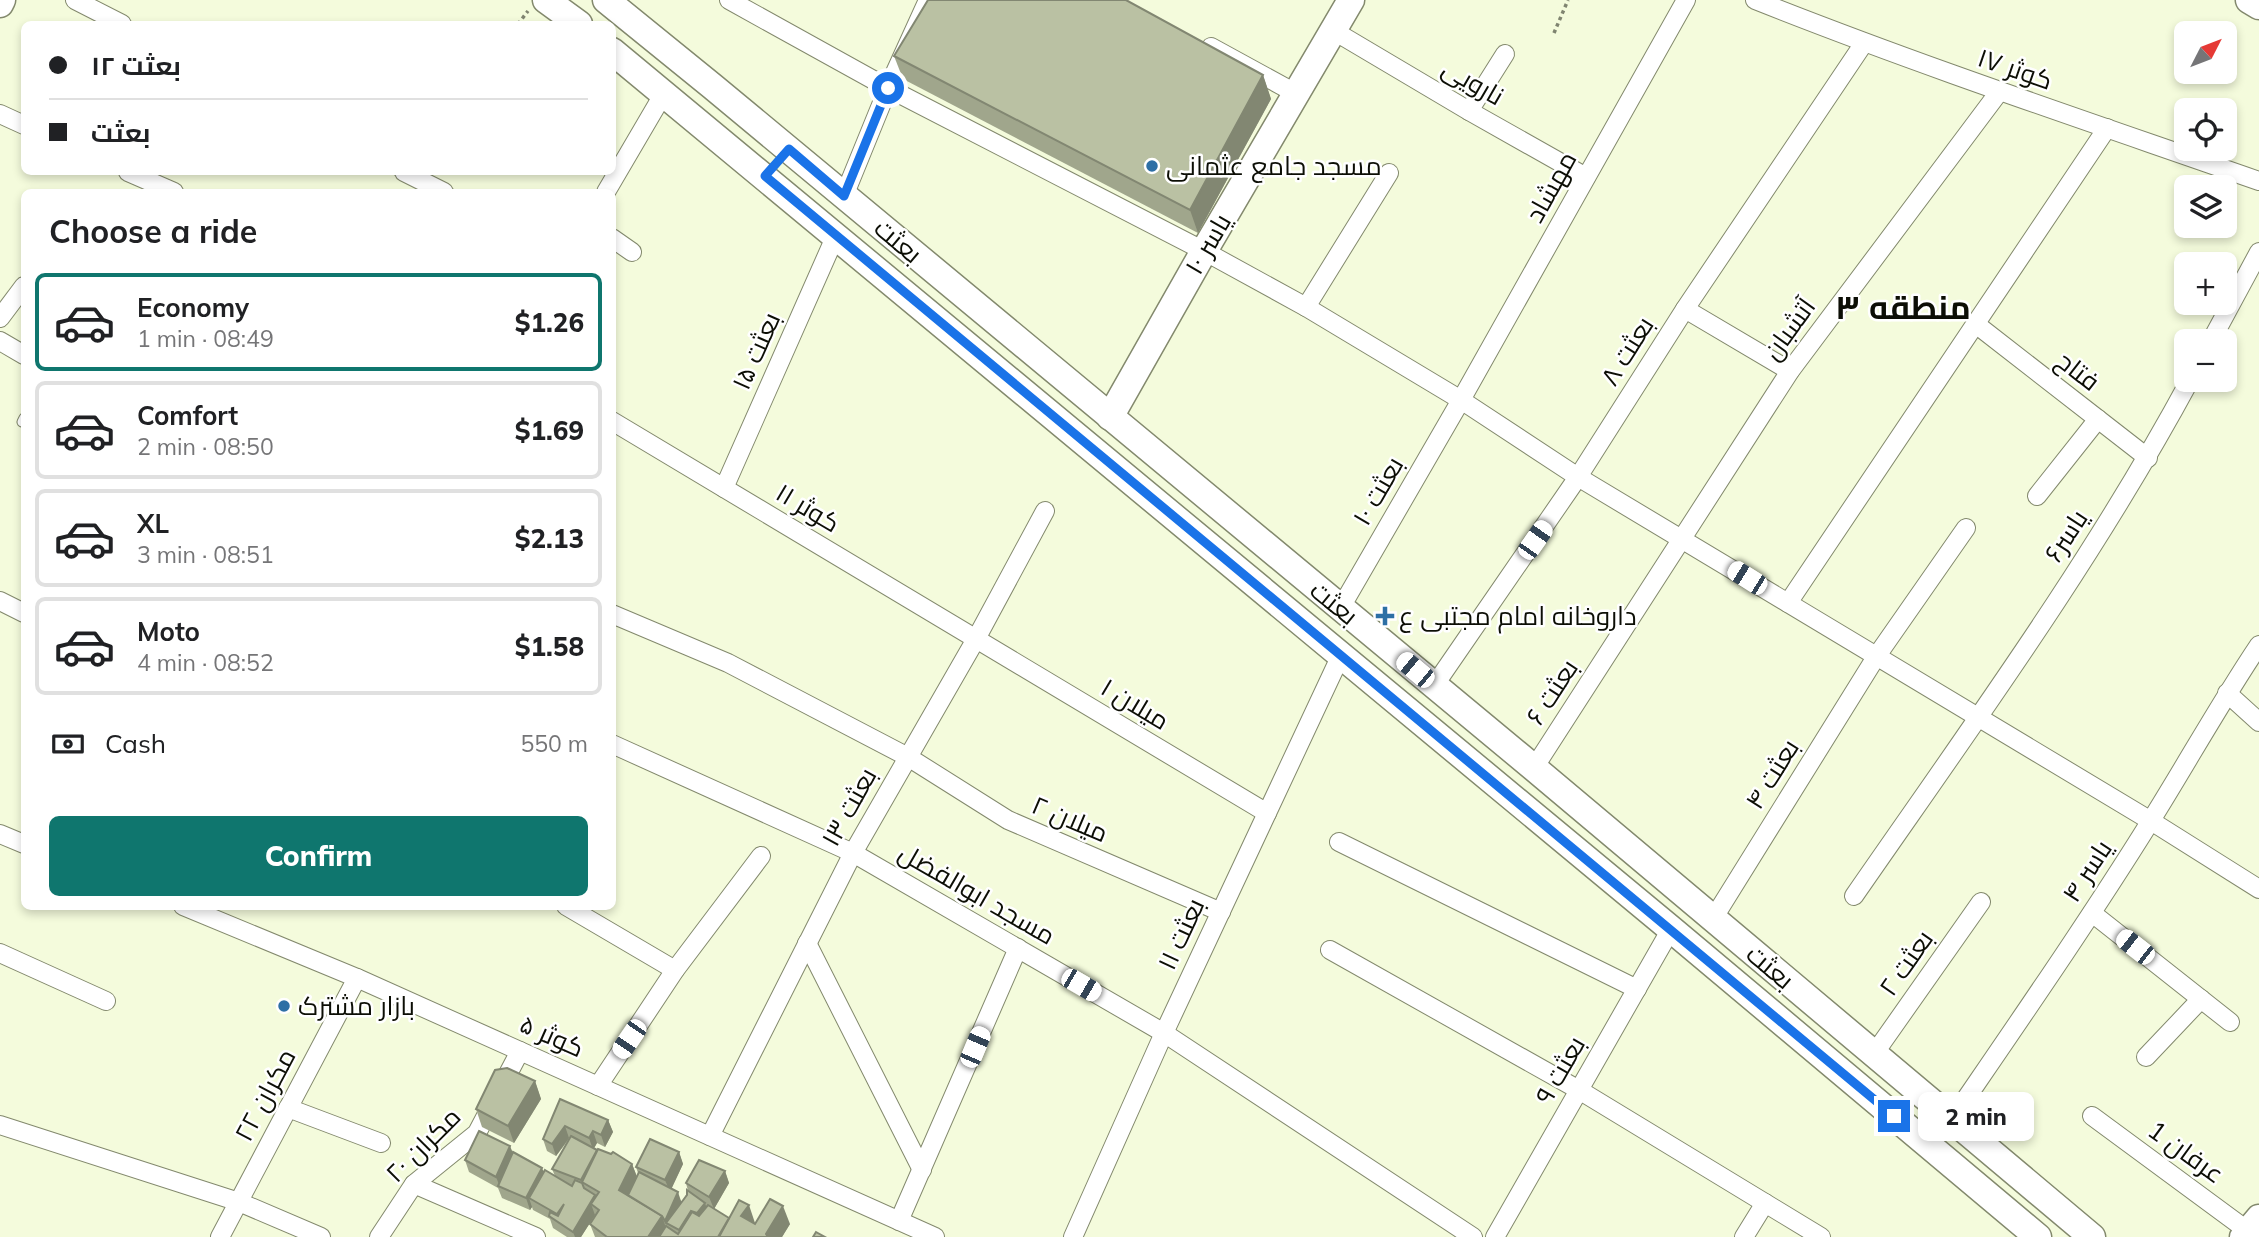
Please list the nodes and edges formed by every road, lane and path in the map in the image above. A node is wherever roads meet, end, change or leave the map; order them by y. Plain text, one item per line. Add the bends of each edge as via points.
1 (75, 0) edge
2 (545, 0) edge
3 (606, 0) edge
4 (729, 0) edge
5 (928, 0) edge
6 (1568, 0) edge
7 (1686, 0) edge
8 (1755, 0) edge
9 (2249, 0) edge
10 (1344, 2) edge
11 (2259, 6) edge
12 (116, 21) edge
13 (575, 21) edge
14 (1334, 31) junction
15 (1553, 33) dead end
16 (1194, 37) edge
17 (1864, 43) junction
18 (616, 54) edge
19 (1505, 54) dead end
20 (888, 88) junction
21 (1999, 92) junction
22 (664, 93) junction
23 (1297, 94) junction
24 (1469, 111) junction
25 (0, 114) edge
26 (21, 124) edge
27 (2107, 128) junction
28 (789, 149) junction
29 (1389, 173) dead end
30 (135, 175) edge
31 (410, 175) edge
32 (616, 175) edge
33 (765, 176) junction
34 (1586, 177) junction
35 (2259, 181) edge
36 (167, 189) edge
37 (437, 189) edge
38 (844, 196) junction
39 (836, 235) junction
40 (616, 241) edge
41 (1204, 251) junction
42 (632, 252) dead end
43 (2259, 252) edge
44 (21, 290) edge
45 (1306, 307) junction
46 (1685, 309) junction
47 (0, 318) edge
48 (1977, 325) junction
49 (2217, 329) edge
50 (0, 341) edge
51 (21, 353) edge
52 (1790, 371) junction
53 (2184, 392) edge
54 (1461, 400) junction
55 (1110, 417) junction
56 (2098, 419) junction
57 (616, 423) edge
58 (2148, 458) junction
59 (1578, 477) junction
60 (724, 488) junction
61 (2037, 496) dead end
62 (1045, 511) dead end
63 (1966, 528) dead end
64 (1684, 539) junction
65 (0, 601) edge
66 (1788, 603) junction
67 (1340, 609) junction
68 (21, 611) edge
69 (616, 616) edge
70 (976, 639) junction
71 (2259, 645) edge
72 (1341, 655) junction
73 (1876, 657) junction
74 (1434, 686) junction
75 (2227, 693) junction
76 (1978, 716) junction
77 (2259, 722) edge
78 (616, 750) edge
79 (908, 757) junction
80 (1534, 768) junction
81 (1267, 813) junction
82 (2151, 821) junction
83 (0, 834) edge
84 (1339, 842) dead end
85 (21, 843) edge
86 (853, 853) junction
87 (761, 856) dead end
88 (2259, 889) edge
89 (1854, 895) dead end
90 (1981, 902) dead end
91 (193, 910) edge
92 (573, 910) edge
93 (1221, 912) junction
94 (2092, 913) junction
95 (1713, 919) junction
96 (1671, 929) junction
97 (807, 943) junction
98 (1018, 948) junction
99 (1330, 950) dead end
100 (0, 953) edge
101 (675, 970) junction
102 (358, 978) junction
103 (1637, 989) junction
104 (2201, 999) junction
105 (106, 1001) dead end
106 (2230, 1022) dead end
107 (1164, 1033) junction
108 (520, 1051) junction
109 (1874, 1054) junction
110 (2146, 1058) dead end
111 (597, 1086) junction
112 (1915, 1088) junction
113 (1579, 1090) junction
114 (288, 1108) junction
115 (1894, 1116) junction
116 (2092, 1116) dead end
117 (1952, 1119) junction
118 (0, 1125) edge
119 (710, 1136) junction
120 (381, 1143) dead end
121 (922, 1170) junction
122 (414, 1184) junction
123 (239, 1202) junction
124 (1765, 1203) junction
125 (899, 1221) junction
126 (2250, 1228) edge
127 (2021, 1232) edge
128 (220, 1237) edge
129 (321, 1237) edge
130 (379, 1237) edge
131 (536, 1237) edge
132 (935, 1237) edge
133 (1073, 1237) edge
134 (1473, 1237) edge
135 (1495, 1237) edge
136 (1744, 1237) edge
137 (1821, 1237) edge
138 (2092, 1237) edge

1 - 12 street
2 - 13 main road
3 - 28 main road, بعثت
4 - 20 street
5 - 20 street
6 - 15 path
7 - 34 street, مهشاد
8 - 17 street, کوثر ۱۷
9 - 11 main road
10 - 14 main road, یاسر ۱۰
14 - 23 main road, یاسر ۱۰
14 - 24 street, نارویی
16 - 23 street
17 - 21 street, کوثر ۱۷
17 - 46 street, بعثت ۸
18 - 22 main road, بعثت
19 - 24 street
20 - 38 street
20 - 41 street
21 - 27 street, کوثر ۱۷
21 - 52 street, آتشبان
22 - 32 street
22 - 33 main road, بعثت
23 - 41 main road, یاسر ۱۰
24 - 34 street, نارویی
25 - 26 street
27 - 35 street, کوثر ۱۷
27 - 48 street
28 - 33 main road
28 - 38 main road, بعثت
29 - 45 street
30 - 36 street
31 - 37 street
33 - 39 main road, بعثت
34 - 54 street, مهشاد
38 - 55 main road, بعثت
39 - 60 street, بعثت ۱۵
39 - 72 main road, بعثت
40 - 42 street
41 - 45 street
41 - 55 main road, یاسر ۱۰
43 - 49 street
44 - 47 street
45 - 54 street
46 - 52 street
46 - 59 street, بعثت ۸
48 - 56 street, فتاح
48 - 66 street
50 - 51 street
52 - 64 street, آتشبان
53 - 58 street, یاسر۶
54 - 59 street
54 - 67 street, بعثت ۱۰
55 - 67 main road, بعثت
56 - 58 street, فتاح
56 - 61 street
57 - 60 street, کوثر ۱۱
58 - 76 street, یاسر۶
59 - 64 street
59 - 74 street, بعثت ۸
60 - 70 street, کوثر ۱۱
62 - 70 street, بعثت ۱۳
63 - 73 street, بعثت ۴
64 - 66 street
64 - 80 street, بعثت ۶
65 - 68 street
66 - 73 street
67 - 74 main road, بعثت
69 - 79 street, میلان ۲ via 728,663
70 - 79 street, بعثت ۱۳
70 - 81 street, میلان ۱
71 - 75 street, یاسر ۴
72 - 81 street, بعثت ۱۱
72 - 96 main road, بعثت
73 - 76 street
73 - 95 street, بعثت ۴
74 - 80 main road, بعثت
75 - 77 street
75 - 82 street, یاسر ۴
76 - 82 street
76 - 89 street, یاسر۶
78 - 86 street, مسجد ابوالفضل
79 - 86 street, بعثت ۱۳
79 - 93 street, میلان ۲ via 1008,820
80 - 95 main road, بعثت
81 - 93 street, بعثت ۱۱
82 - 88 street
82 - 94 street, یاسر ۴
83 - 85 street
84 - 103 street
86 - 97 street, بعثت ۱۳
86 - 98 street, مسجد ابوالفضل
87 - 101 street
90 - 109 street, بعثت ۲
91 - 102 street, کوثر ۵
92 - 101 street
93 - 107 street, بعثت ۱۱
94 - 104 street
94 - 117 street, یاسر ۴
95 - 109 main road, بعثت
96 - 103 street, بعثت ۹
96 - 115 main road, بعثت
97 - 119 street, بعثت ۱۳
97 - 121 street
98 - 107 street, مسجد ابوالفضل
98 - 121 street
99 - 113 street
100 - 105 street
101 - 111 street
102 - 108 street, کوثر ۵
102 - 114 street, مکران ۲۲
103 - 113 street, بعثت ۹
104 - 106 street
104 - 110 street
107 - 133 street, بعثت ۱۱
107 - 134 street, مسجد ابوالفضل
108 - 111 street, کوثر ۵
108 - 122 street, مکران ۲۰ via 477,1133
109 - 112 main road, بعثت
111 - 119 street, کوثر ۵
112 - 115 main road
112 - 117 main road, بعثت
113 - 124 street
113 - 135 street, بعثت ۹
114 - 120 street
114 - 123 street, مکران ۲۲
115 - 127 main road, بعثت
116 - 126 street, عرفان 1
117 - 138 main road, بعثت
118 - 123 street
119 - 125 street, کوثر ۵
121 - 125 street
122 - 130 street, مکران ۲۰
122 - 131 street
123 - 128 street, مکران ۲۲
123 - 129 street
124 - 136 street
124 - 137 street
125 - 132 street, کوثر ۵

